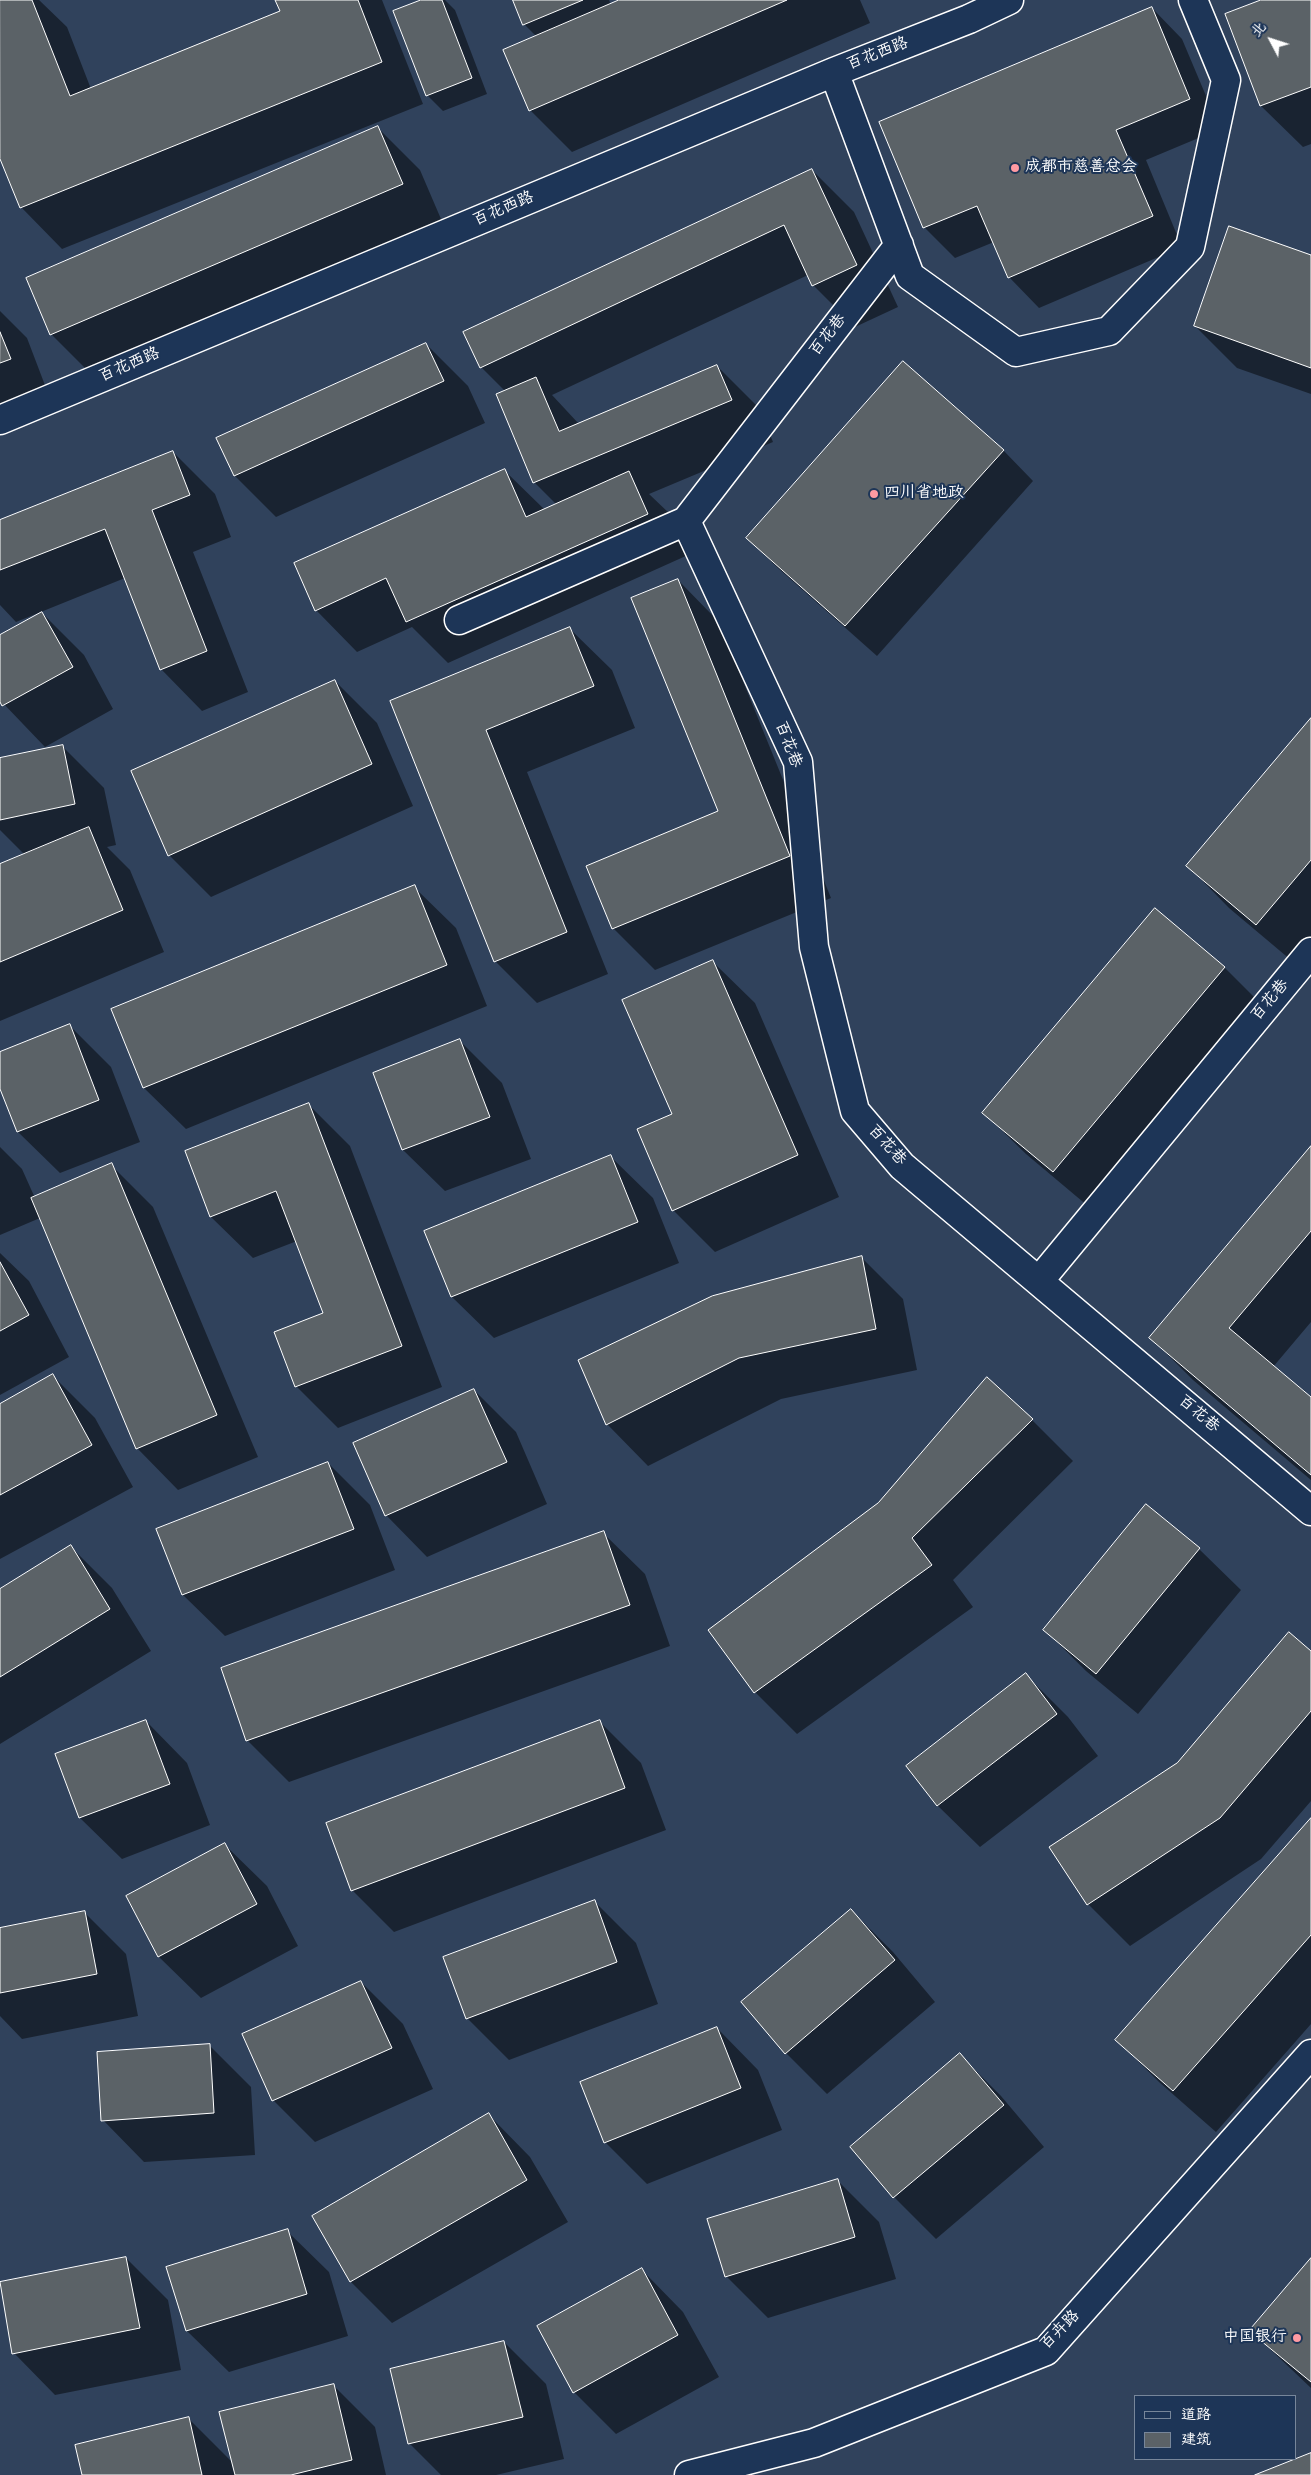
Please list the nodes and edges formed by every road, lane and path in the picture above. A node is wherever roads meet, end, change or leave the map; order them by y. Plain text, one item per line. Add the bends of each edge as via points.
1 (1009, 0) edge
2 (1193, 0) edge
3 (834, 72) junction
4 (899, 246) junction
5 (0, 420) edge
6 (686, 521) junction
7 (459, 620) dead end
8 (1311, 952) edge
9 (1039, 1281) junction
10 (1311, 1511) edge
11 (1311, 2054) edge
12 (689, 2475) edge

1 - 3 street, 百花西路
2 - 4 street via 1226,80 1190,248 1110,331 1016,352 910,276
3 - 4 street
3 - 5 street, 百花西路
4 - 6 street, 百花巷
6 - 7 street
6 - 9 street, 百花巷 via 798,762 814,947 855,1111 902,1166
8 - 9 street, 百花巷
9 - 10 street, 百花巷
11 - 12 street, 百卉路 via 1046,2351 814,2443

